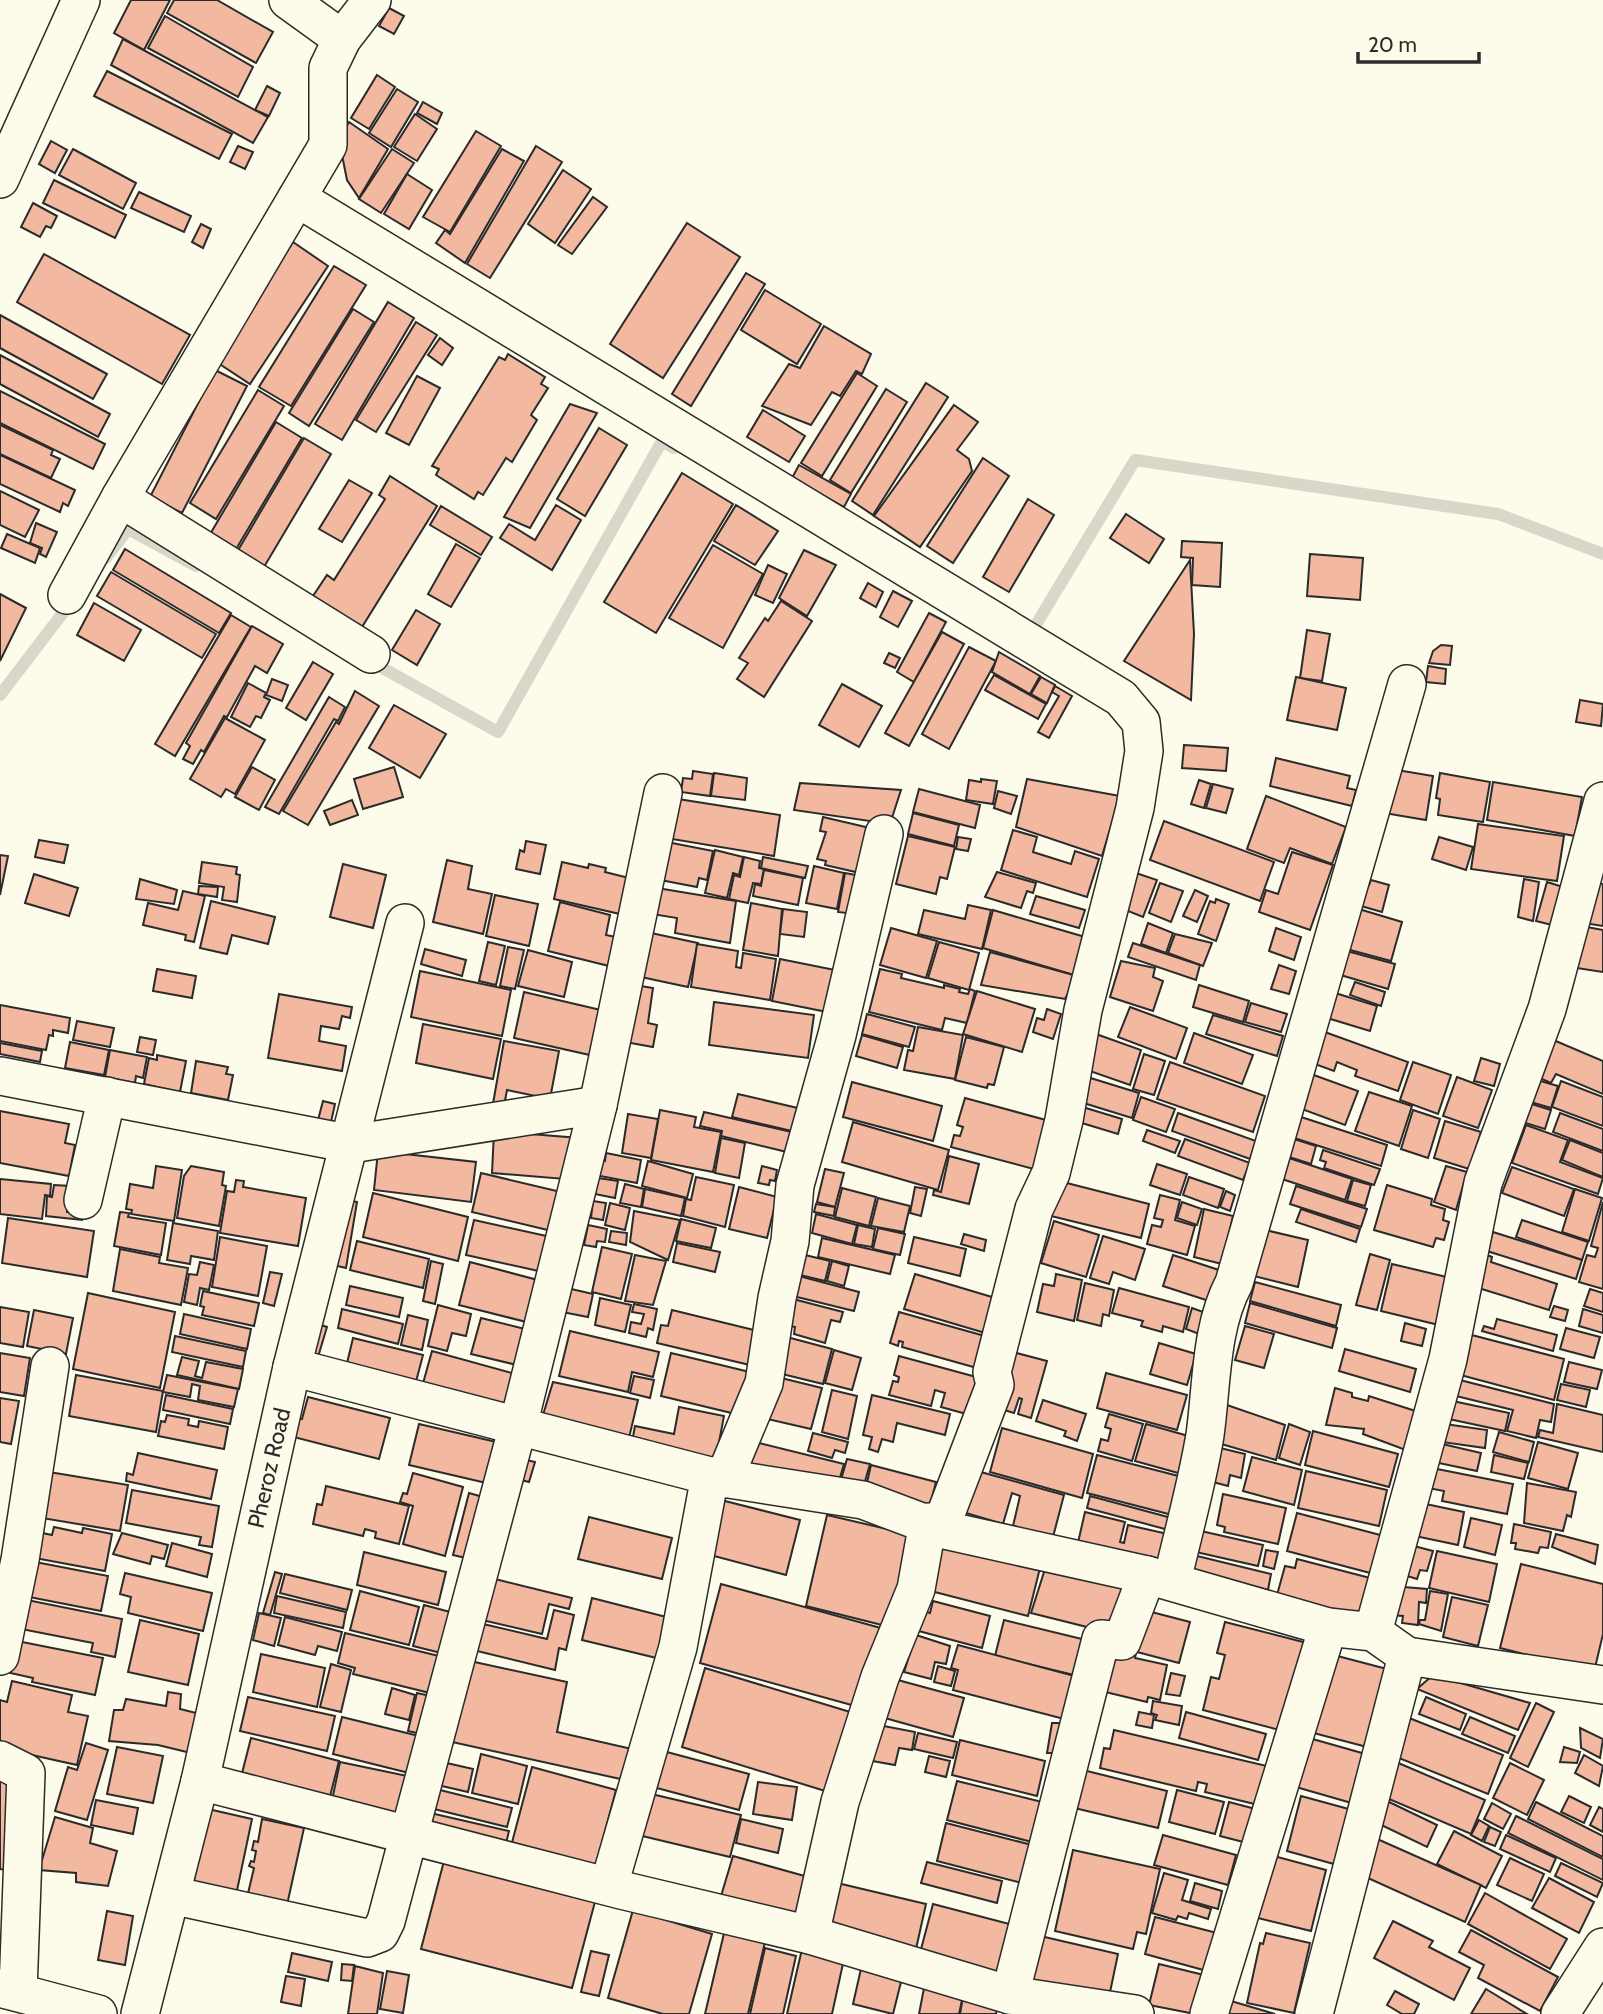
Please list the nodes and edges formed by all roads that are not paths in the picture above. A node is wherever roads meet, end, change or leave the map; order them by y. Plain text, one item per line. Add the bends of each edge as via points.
1 (81, 0) edge
2 (288, 0) edge
3 (372, 0) edge
4 (342, 39) junction
5 (0, 179) edge
6 (297, 198) junction
7 (120, 498) junction
8 (67, 595) dead end
9 (371, 654) dead end
10 (1407, 684) dead end
11 (663, 793) dead end
12 (1603, 801) edge
13 (884, 834) dead end
14 (405, 923) dead end
15 (0, 1076) edge
16 (107, 1096) junction
17 (598, 1105) junction
18 (351, 1144) junction
19 (83, 1200) dead end
20 (50, 1366) dead end
21 (292, 1367) junction
22 (518, 1426) junction
23 (717, 1478) junction
24 (934, 1526) junction
25 (1160, 1578) junction
26 (1328, 1627) junction
27 (1373, 1632) junction
28 (0, 1656) edge
29 (1407, 1656) junction
30 (1602, 1682) edge
31 (0, 1760) edge
32 (200, 1781) junction
33 (409, 1833) junction
34 (609, 1885) junction
35 (171, 1895) junction
36 (810, 1935) junction
37 (1603, 1947) edge
38 (9, 1989) edge
39 (1010, 1995) junction
40 (99, 2014) edge
41 (140, 2014) edge
42 (1135, 2014) edge
43 (1209, 2014) edge
44 (1314, 2014) edge
45 (1560, 2014) edge

1 - 5 street
2 - 4 street
3 - 4 street
4 - 6 street via 328,68 328,145
6 - 7 street
6 - 24 street via 1121,698 1141,722 1143,751 1135,807 1083,1010 1054,1159 1031,1222 992,1372 995,1385
7 - 8 street
7 - 9 street
10 - 25 street via 1234,1283 1224,1301 1205,1434
11 - 17 street
12 - 27 street via 1548,1009 1483,1183 1448,1359
13 - 23 street via 795,1185 790,1241 764,1383
14 - 18 street, Pheroz Road
15 - 16 street
16 - 18 street
16 - 19 street
17 - 18 street
17 - 22 street
18 - 21 street, Pheroz Road
20 - 28 street
21 - 22 street
21 - 32 street, Pheroz Road
22 - 23 street
22 - 33 street
23 - 24 street via 863,1500
23 - 34 street via 678,1647
24 - 25 street
24 - 36 street via 916,1590 880,1677 840,1802
25 - 26 street
25 - 39 street via 1122,1641 1101,1639
26 - 27 street
26 - 43 street
27 - 29 street
29 - 30 street
29 - 44 street
31 - 38 street via 26,1773
32 - 33 street
32 - 35 street, Pheroz Road
33 - 34 street
33 - 35 street via 386,1921 380,1933 367,1938
34 - 36 street
35 - 41 street, Pheroz Road
36 - 39 street
37 - 45 street
38 - 40 street
39 - 42 street

